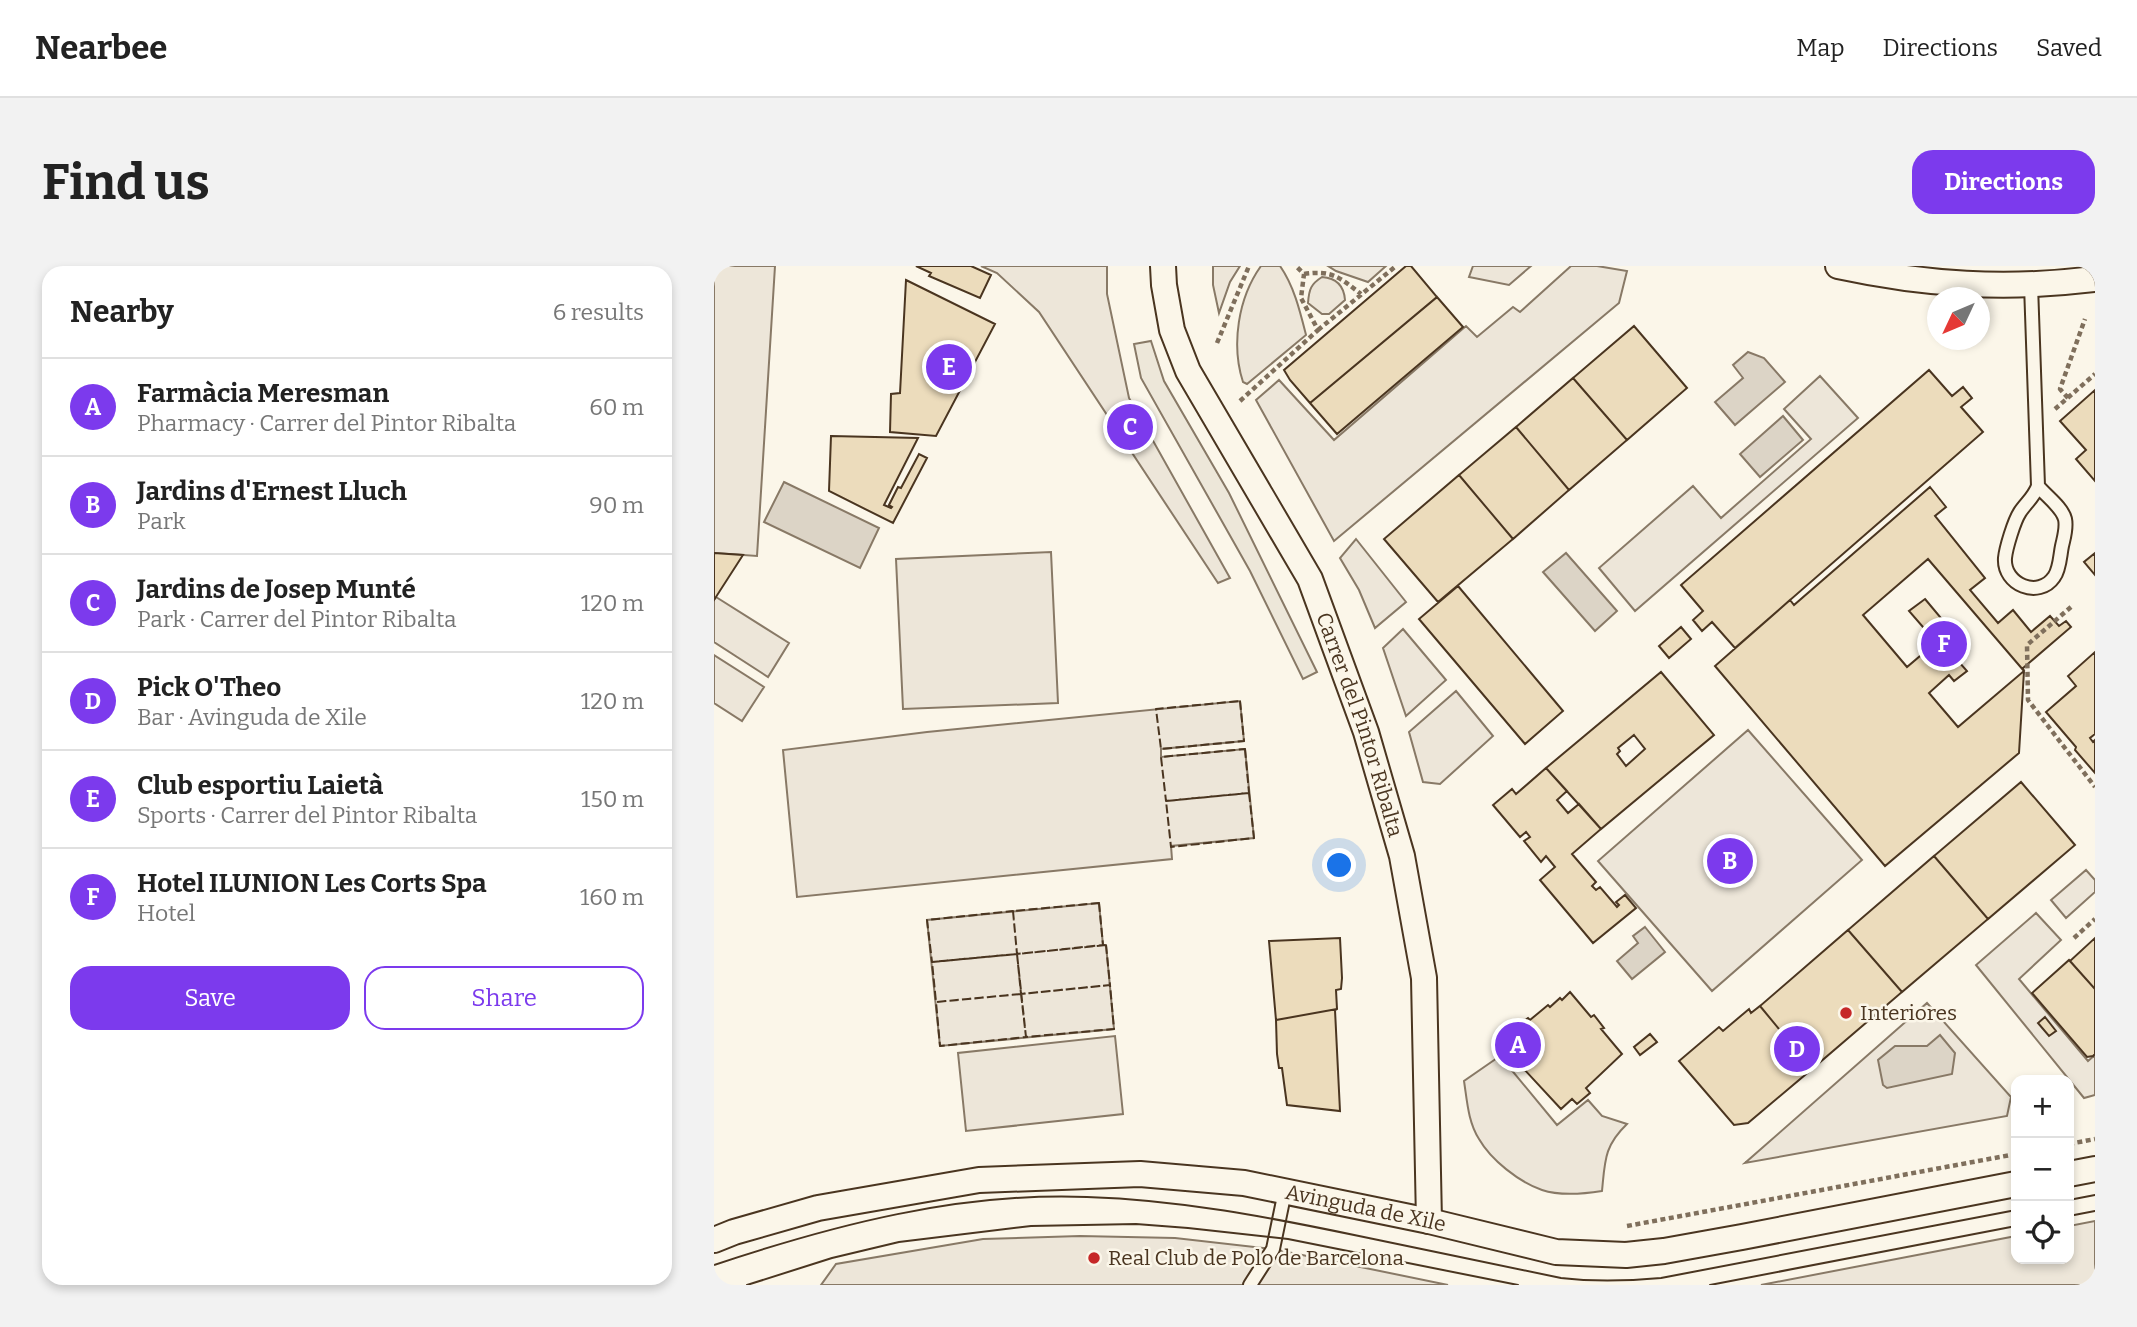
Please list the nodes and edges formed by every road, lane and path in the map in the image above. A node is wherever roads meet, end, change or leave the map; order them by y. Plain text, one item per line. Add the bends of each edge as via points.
1 (1163, 266) edge
2 (1249, 266) edge
3 (1296, 266) edge
4 (1396, 266) edge
5 (1838, 266) edge
6 (1304, 274) junction
7 (2095, 279) edge
8 (2031, 285) junction
9 (1361, 294) junction
10 (2085, 319) dead end
11 (1318, 330) junction
12 (1217, 343) dead end
13 (2095, 374) edge
14 (2068, 398) junction
15 (1240, 401) dead end
16 (2036, 426) junction
17 (2038, 486) junction
18 (2071, 607) dead end
19 (2095, 787) edge
20 (2095, 919) edge
21 (2074, 938) dead end
22 (2095, 1139) edge
23 (2074, 1143) edge
24 (2095, 1168) edge
25 (2074, 1173) edge
26 (2011, 1185) edge
27 (1285, 1191) junction
28 (1429, 1221) junction
29 (714, 1240) edge
30 (1250, 1285) edge

1 - 28 street, Carrer del Pintor Ribalta via 1172,330 1188,371 1310,579 1366,732 1402,856 1424,978
2 - 12 path
3 - 6 path
4 - 9 path
5 - 8 street via 1948,284
6 - 9 path via 1323,272
6 - 11 path via 1301,298
7 - 8 street
8 - 16 lane
9 - 11 path
10 - 14 path via 2060,390
11 - 15 path
13 - 14 path
14 - 16 path
16 - 17 lane
17 - 17 lane via 2017,516 2005,556 2009,575 2028,587 2046,584 2056,575 2066,529 2062,513
18 - 19 path via 2027,645 2028,700
20 - 21 path
22 - 23 path
24 - 25 street
26 - 28 street, Avinguda de Xile via 1729,1240 1626,1255 1556,1252
27 - 28 street, Avinguda de Xile
27 - 29 street, Avinguda de Xile via 1140,1174 979,1180 818,1208
27 - 30 lane via 1273,1250

